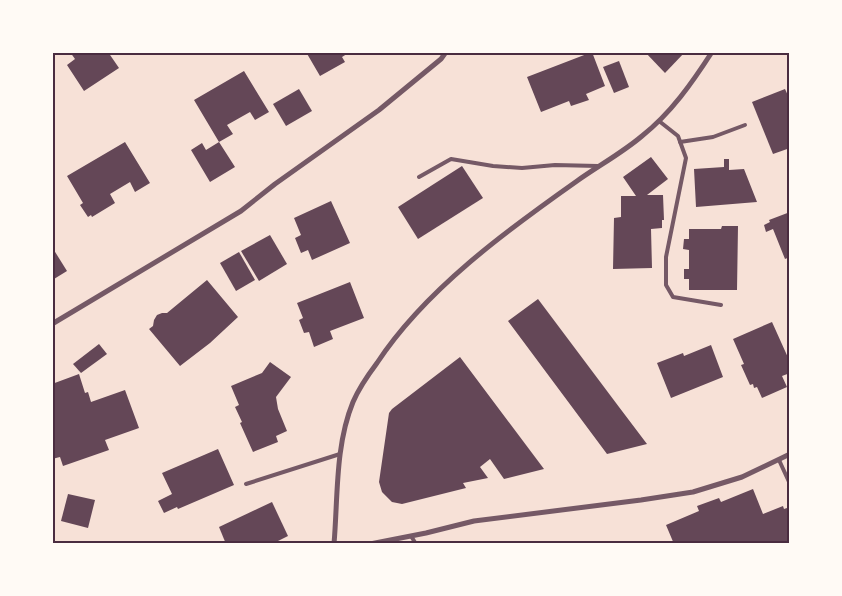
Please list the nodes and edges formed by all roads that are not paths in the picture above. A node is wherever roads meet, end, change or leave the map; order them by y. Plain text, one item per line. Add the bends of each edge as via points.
1 (446, 52) edge
2 (712, 52) edge
3 (659, 121) junction
4 (745, 125) dead end
5 (680, 142) junction
6 (600, 166) junction
7 (419, 177) dead end
8 (721, 305) dead end
9 (52, 324) edge
10 (340, 454) junction
11 (790, 454) edge
12 (779, 460) junction
13 (246, 484) dead end
14 (790, 484) edge
15 (411, 536) junction
16 (334, 544) edge
17 (370, 544) edge
18 (416, 544) edge

1 - 9 street via 379,110 241,211
2 - 3 street via 679,100
3 - 5 lane via 678,136
3 - 6 street
4 - 5 lane via 713,136
5 - 8 lane via 686,158 666,257 666,285 673,297
6 - 7 lane via 522,168 451,159
6 - 10 street via 536,210 474,259 406,324 384,351 354,401
10 - 13 lane
10 - 16 street
11 - 12 street
12 - 14 lane
12 - 15 street via 742,477 693,492 474,521
15 - 17 street
15 - 18 lane

